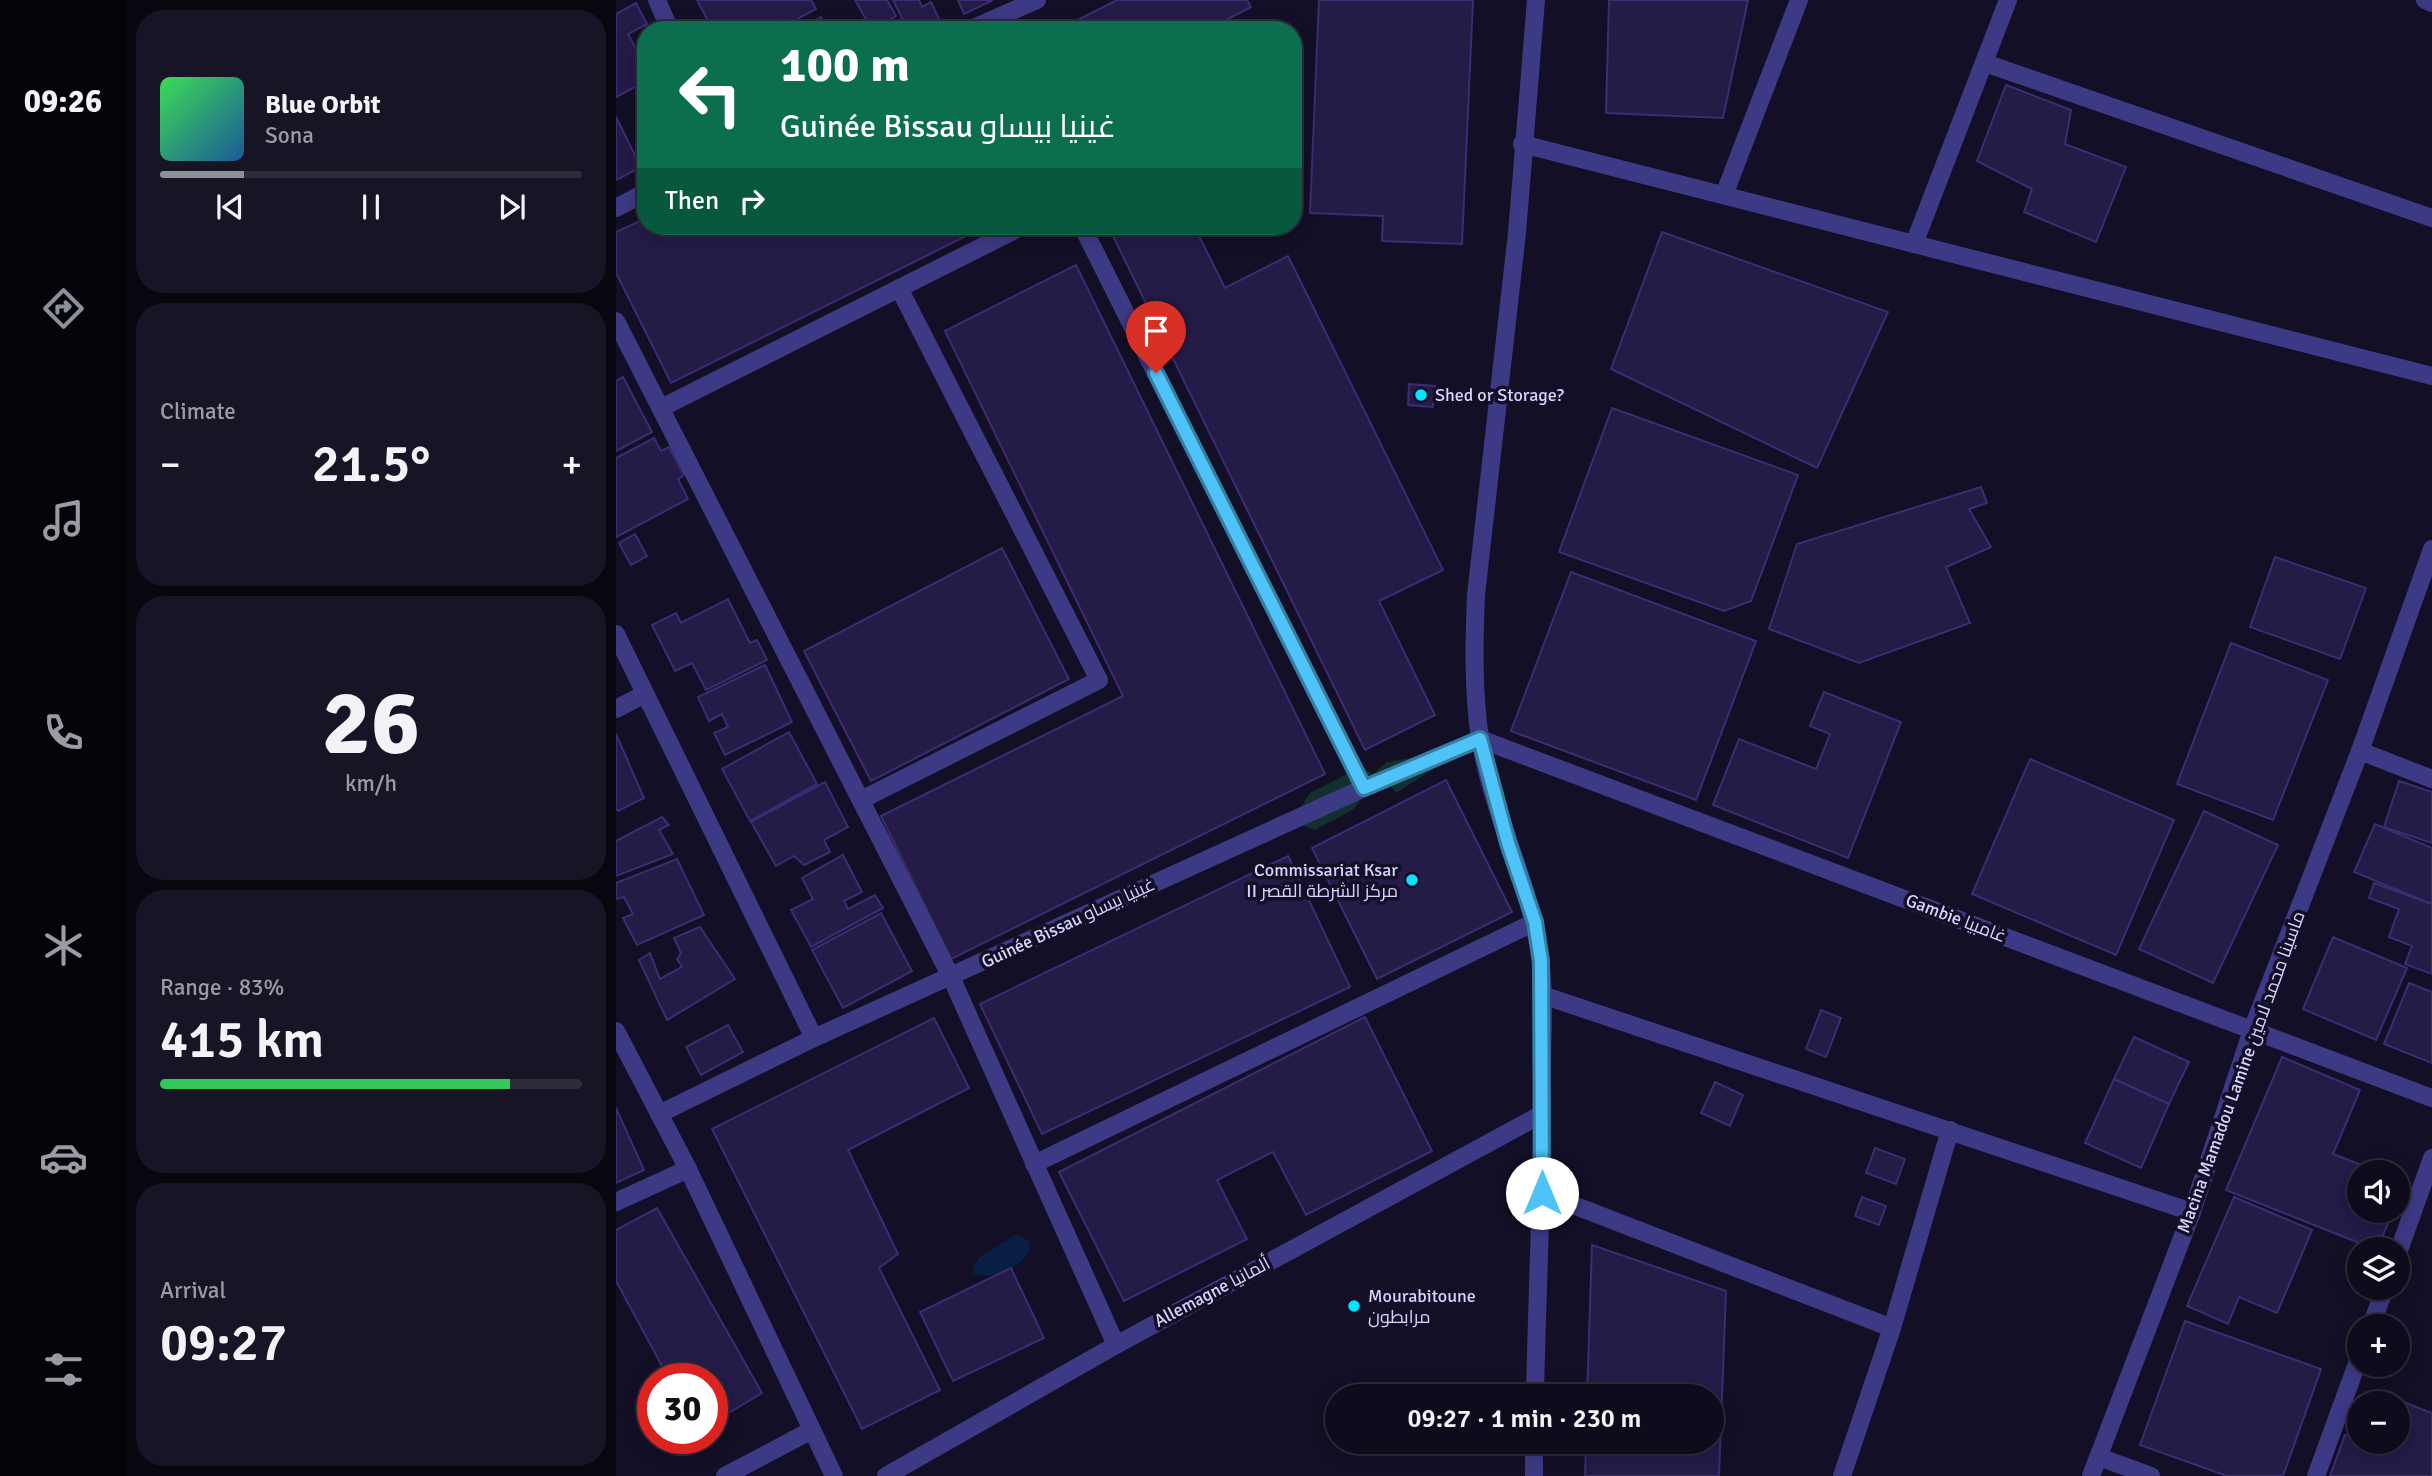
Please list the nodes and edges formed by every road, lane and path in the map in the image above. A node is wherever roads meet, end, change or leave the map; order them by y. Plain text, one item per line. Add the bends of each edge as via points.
1 (657, 0) edge
2 (1037, 0) edge
3 (1536, 0) edge
4 (1799, 0) edge
5 (2008, 0) edge
6 (2425, 0) edge
7 (2432, 3) edge
8 (666, 21) edge
9 (993, 21) edge
10 (1985, 63) junction
11 (1522, 144) junction
12 (1724, 195) junction
13 (637, 197) edge
14 (616, 208) edge
15 (2432, 218) edge
16 (1005, 235) edge
17 (1087, 235) edge
18 (1914, 244) junction
19 (899, 288) junction
20 (616, 321) edge
21 (2432, 376) edge
22 (661, 408) junction
23 (2432, 549) edge
24 (2427, 577) edge
25 (616, 634) edge
26 (646, 694) junction
27 (616, 709) edge
28 (1480, 739) junction
29 (2360, 751) junction
30 (2432, 779) edge
31 (1364, 788) junction
32 (861, 800) junction
33 (1535, 922) junction
34 (951, 977) junction
35 (1542, 995) junction
36 (2252, 1030) junction
37 (616, 1031) edge
38 (814, 1038) junction
39 (2432, 1098) edge
40 (659, 1114) junction
41 (1542, 1114) junction
42 (1950, 1130) junction
43 (2432, 1158) edge
44 (1034, 1164) junction
45 (688, 1169) junction
46 (1542, 1193) junction
47 (616, 1202) edge
48 (2192, 1212) junction
49 (2403, 1237) edge
50 (1892, 1328) junction
51 (1116, 1345) junction
52 (2352, 1377) edge
53 (1535, 1384) edge
54 (813, 1430) junction
55 (1534, 1454) edge
56 (2099, 1457) junction
57 (725, 1476) edge
58 (834, 1476) edge
59 (886, 1476) edge
60 (1534, 1476) edge
61 (1842, 1476) edge
62 (2091, 1476) edge
63 (2151, 1476) edge
64 (2316, 1476) edge

1 - 8 street
2 - 9 street
3 - 11 street
4 - 12 street
5 - 10 street
6 - 7 street
10 - 15 street
10 - 18 street
11 - 12 street
11 - 28 street via 1517,233 1476,595 1473,651
12 - 18 street
13 - 14 street
16 - 19 street
17 - 31 street
18 - 21 street
19 - 22 street
19 - 32 street via 1099,680
20 - 22 street
22 - 32 street
23 - 24 street, Macina Mamadou Lamine ماسينا محمد لامين
24 - 29 street, Macina Mamadou Lamine ماسينا محمد لامين
25 - 26 street
26 - 27 street
26 - 38 street
28 - 31 street, Guinée Bissau غينيا بيساو
28 - 33 street
28 - 36 street, Gambie غامبيا
29 - 30 street
29 - 36 street, Macina Mamadou Lamine ماسينا محمد لامين
31 - 34 street, Guinée Bissau غينيا بيساو
32 - 34 street
33 - 35 street
33 - 44 street
34 - 38 street, Guinée Bissau غينيا بيساو
34 - 44 street
35 - 41 street
35 - 42 street
36 - 39 street, Gambie غامبيا
36 - 48 street, Macina Mamadou Lamine ماسينا محمد لامين
37 - 40 street
38 - 40 street, Guinée Bissau غينيا بيساو
40 - 45 street
41 - 46 street
41 - 51 street, Allemagne ألمانيا
42 - 48 street
42 - 50 street
43 - 49 street
44 - 51 street
45 - 47 street
45 - 54 street
46 - 50 street
46 - 53 street
48 - 56 street, Macina Mamadou Lamine ماسينا محمد لامين
50 - 61 street
51 - 59 street, Allemagne ألمانيا
52 - 64 street
54 - 57 street
54 - 58 street
55 - 60 street
56 - 62 street, Macina Mamadou Lamine ماسينا محمد لامين
56 - 63 street

